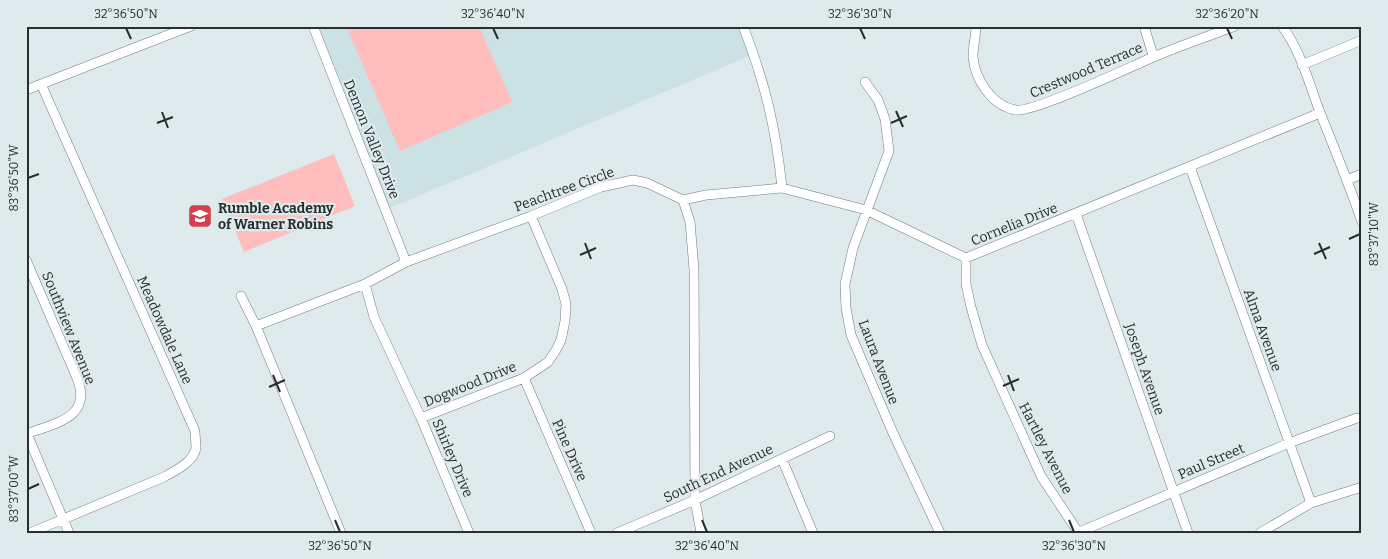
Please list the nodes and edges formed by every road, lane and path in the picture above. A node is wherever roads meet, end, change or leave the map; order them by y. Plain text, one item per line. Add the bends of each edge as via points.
1 (190, 26) edge
2 (313, 26) edge
3 (743, 26) edge
4 (976, 26) edge
5 (1144, 26) edge
6 (1235, 26) edge
7 (1282, 26) edge
8 (1362, 40) edge
9 (1155, 56) junction
10 (1302, 65) junction
11 (865, 82) dead end
12 (40, 84) junction
13 (26, 90) edge
14 (1320, 113) junction
15 (1190, 166) junction
16 (1362, 174) edge
17 (1347, 180) junction
18 (782, 188) junction
19 (683, 200) junction
20 (866, 210) junction
21 (1076, 214) junction
22 (531, 216) junction
23 (1362, 222) edge
24 (966, 258) junction
25 (26, 260) edge
26 (406, 262) junction
27 (365, 284) junction
28 (241, 296) dead end
29 (256, 326) junction
30 (524, 378) junction
31 (421, 418) junction
32 (1356, 418) dead end
33 (27, 434) edge
34 (830, 436) dead end
35 (1289, 443) junction
36 (782, 459) junction
37 (1362, 487) edge
38 (1174, 492) junction
39 (695, 500) junction
40 (1311, 503) junction
41 (63, 519) junction
42 (1077, 532) edge
43 (30, 533) edge
44 (69, 533) edge
45 (341, 533) edge
46 (469, 533) edge
47 (591, 533) edge
48 (617, 533) edge
49 (700, 533) edge
50 (813, 533) edge
51 (940, 533) edge
52 (1188, 533) edge
53 (1260, 533) edge

1 - 12 street
2 - 26 street, Demon Valley Drive
3 - 18 street via 768,100
4 - 9 street, Crestwood Terrace via 975,70 991,96 1013,110 1028,110
5 - 9 street
6 - 9 street, Crestwood Terrace
7 - 10 street
8 - 10 street
10 - 14 street
11 - 20 street, Laura Avenue via 878,100 885,119 889,151
12 - 13 street
12 - 41 street, Meadowdale Lane via 195,431 196,448 184,466 164,477
14 - 15 street, Cornelia Drive
14 - 17 street
15 - 21 street, Cornelia Drive
15 - 35 street, Alma Avenue
16 - 17 street
17 - 23 street
18 - 19 street, Cornelia Drive
18 - 20 street, Cornelia Drive
19 - 22 street, Peachtree Circle via 648,183 633,180 601,187
19 - 39 street via 690,222 694,269
20 - 24 street, Cornelia Drive
20 - 51 street, Laura Avenue via 845,284 848,321 893,433
21 - 24 street, Cornelia Drive
21 - 38 street, Joseph Avenue
22 - 26 street, Peachtree Circle
22 - 30 street, Dogwood Drive via 566,304 561,340 548,362
24 - 42 street, Hartley Avenue via 966,284 982,345 1041,476
25 - 33 street, Southview Avenue via 82,390 78,408 65,419
26 - 27 street, Peachtree Circle
27 - 29 street, Peachtree Circle
27 - 31 street, Shirley Drive via 374,317
28 - 29 street
29 - 45 street
30 - 31 street, Dogwood Drive
30 - 47 street, Pine Drive
31 - 46 street, Shirley Drive
32 - 35 street, Paul Street
33 - 41 street
34 - 36 street, South End Avenue
35 - 38 street, Paul Street
35 - 40 street, Alma Avenue
36 - 39 street, South End Avenue
36 - 50 street
37 - 40 street
38 - 42 street, Paul Street
38 - 52 street, Joseph Avenue
39 - 48 street, South End Avenue
39 - 49 street
40 - 53 street
41 - 43 street, Meadowdale Lane
41 - 44 street

